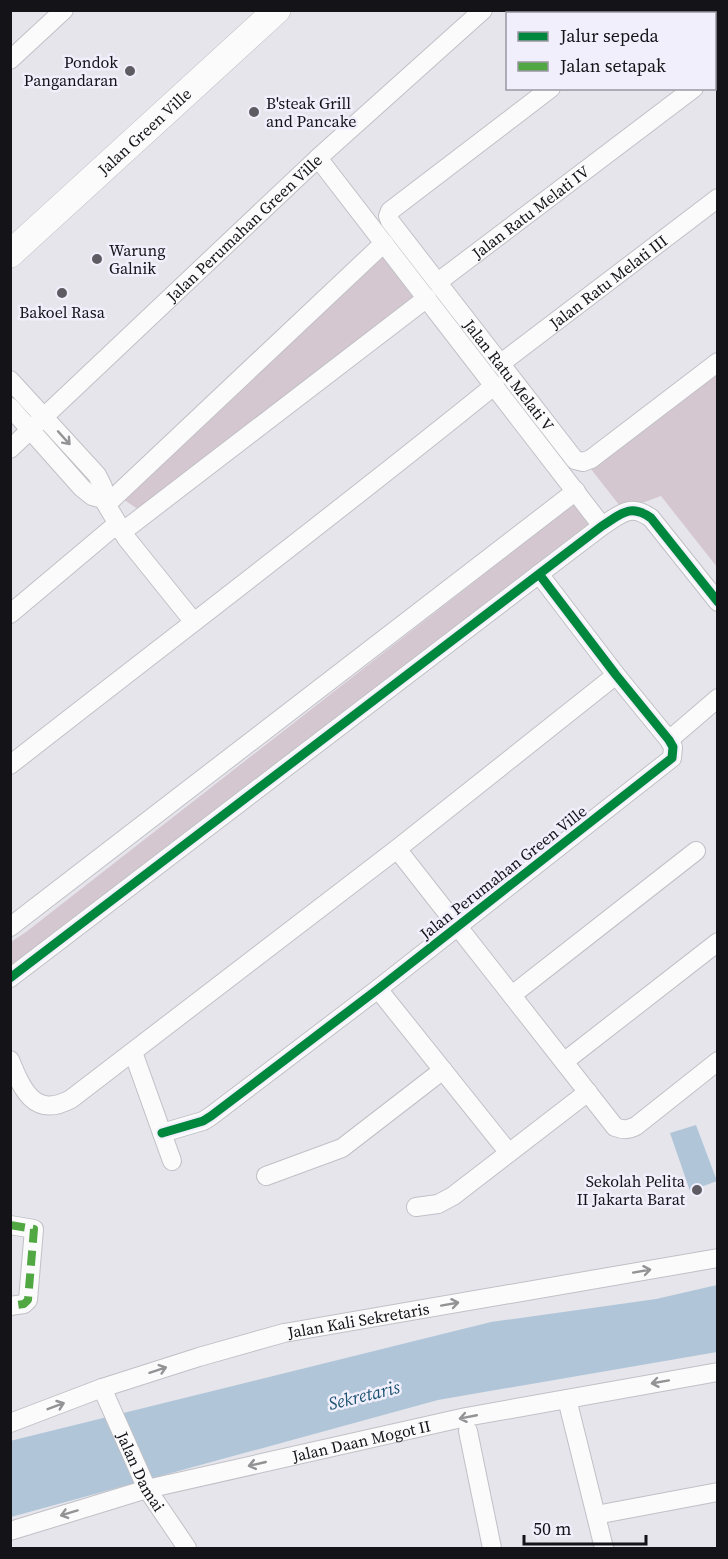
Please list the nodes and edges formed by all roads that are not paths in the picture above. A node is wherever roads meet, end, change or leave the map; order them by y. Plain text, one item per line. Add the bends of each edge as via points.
1 (64, 10) edge
2 (277, 10) edge
3 (483, 10) edge
4 (10, 60) edge
5 (548, 90) edge
6 (691, 90) edge
7 (318, 158) junction
8 (717, 198) edge
9 (384, 243) junction
10 (10, 254) edge
11 (438, 282) junction
12 (427, 298) junction
13 (717, 362) edge
14 (500, 364) junction
15 (10, 380) edge
16 (495, 385) junction
17 (10, 407) edge
18 (45, 416) junction
19 (31, 430) junction
20 (10, 449) edge
21 (576, 491) junction
22 (105, 502) junction
23 (602, 526) junction
24 (119, 528) junction
25 (539, 574) junction
26 (717, 602) edge
27 (10, 614) edge
28 (193, 621) junction
29 (616, 675) junction
30 (717, 698) edge
31 (669, 740) junction
32 (10, 765) edge
33 (397, 849) junction
34 (696, 850) dead end
35 (458, 926) junction
36 (10, 927) edge
37 (717, 942) edge
38 (10, 978) edge
39 (378, 989) junction
40 (512, 994) junction
41 (133, 1052) junction
42 (10, 1060) edge
43 (565, 1061) junction
44 (717, 1061) edge
45 (443, 1070) junction
46 (588, 1092) junction
47 (162, 1133) junction
48 (509, 1153) junction
49 (172, 1161) dead end
50 (266, 1176) dead end
51 (416, 1207) dead end
52 (10, 1225) edge
53 (717, 1258) edge
54 (10, 1306) edge
55 (717, 1372) edge
56 (105, 1394) junction
57 (567, 1399) junction
58 (10, 1423) edge
59 (468, 1431) dead end
60 (145, 1485) junction
61 (717, 1492) edge
62 (596, 1515) junction
63 (10, 1531) edge
64 (187, 1548) edge
65 (492, 1548) edge
66 (604, 1548) edge

1 - 4 street
2 - 10 street, Jalan Green Ville
3 - 7 street, Jalan Perumahan Green Ville
5 - 11 street via 390,211 390,221
6 - 11 street, Jalan Ratu Melati IV
7 - 9 street
7 - 18 street, Jalan Perumahan Green Ville
8 - 14 street, Jalan Ratu Melati III
9 - 12 street
9 - 22 street
11 - 14 street, Jalan Ratu Melati V
12 - 16 street
12 - 24 street
13 - 14 street, Jalan Ratu Melati V via 583,462 575,460
15 - 18 street
16 - 21 street
16 - 28 street
17 - 19 street
18 - 19 street, Jalan Perumahan Green Ville
18 -> 22 street via 97,475
19 - 20 street, Jalan Perumahan Green Ville
19 - 22 street via 82,488
21 - 23 street
21 - 36 street
22 - 24 street
23 - 25 street
23 - 26 street via 623,512 642,512 651,518
24 - 27 street
24 - 28 street
25 - 29 street
25 - 38 street
28 - 32 street
29 - 31 street
29 - 33 street
30 - 31 street
31 - 35 street, Jalan Perumahan Green Ville via 672,758
33 - 35 street, Jalan Perumahan Green Ville
33 - 41 street
34 - 40 street
35 - 39 street, Jalan Perumahan Green Ville
35 - 40 street, Jalan Perumahan Green Ville
37 - 43 street
39 - 45 street
39 - 47 street, Jalan Perumahan Green Ville via 211,1116
40 - 43 street, Jalan Perumahan Green Ville
41 - 42 street via 71,1099 51,1106 31,1099
41 - 47 street
43 - 46 street, Jalan Perumahan Green Ville
44 - 46 street, Jalan Perumahan Green Ville via 629,1129 615,1127
45 - 48 street
45 - 50 street via 342,1148
46 - 48 street
47 - 49 street
48 - 51 street via 453,1196 438,1204
52 - 54 street via 34,1229 28,1300
56 -> 53 street, Jalan Kali Sekretaris via 199,1357 284,1333
55 -> 57 street, Jalan Daan Mogot II
58 -> 56 street, Jalan Kali Sekretaris
56 - 60 street, Jalan Damai
57 -> 60 street, Jalan Daan Mogot II
57 - 62 street
59 - 65 street
60 -> 63 street, Jalan Daan Mogot II
60 - 64 street, Jalan Damai
61 - 62 street
62 - 66 street

